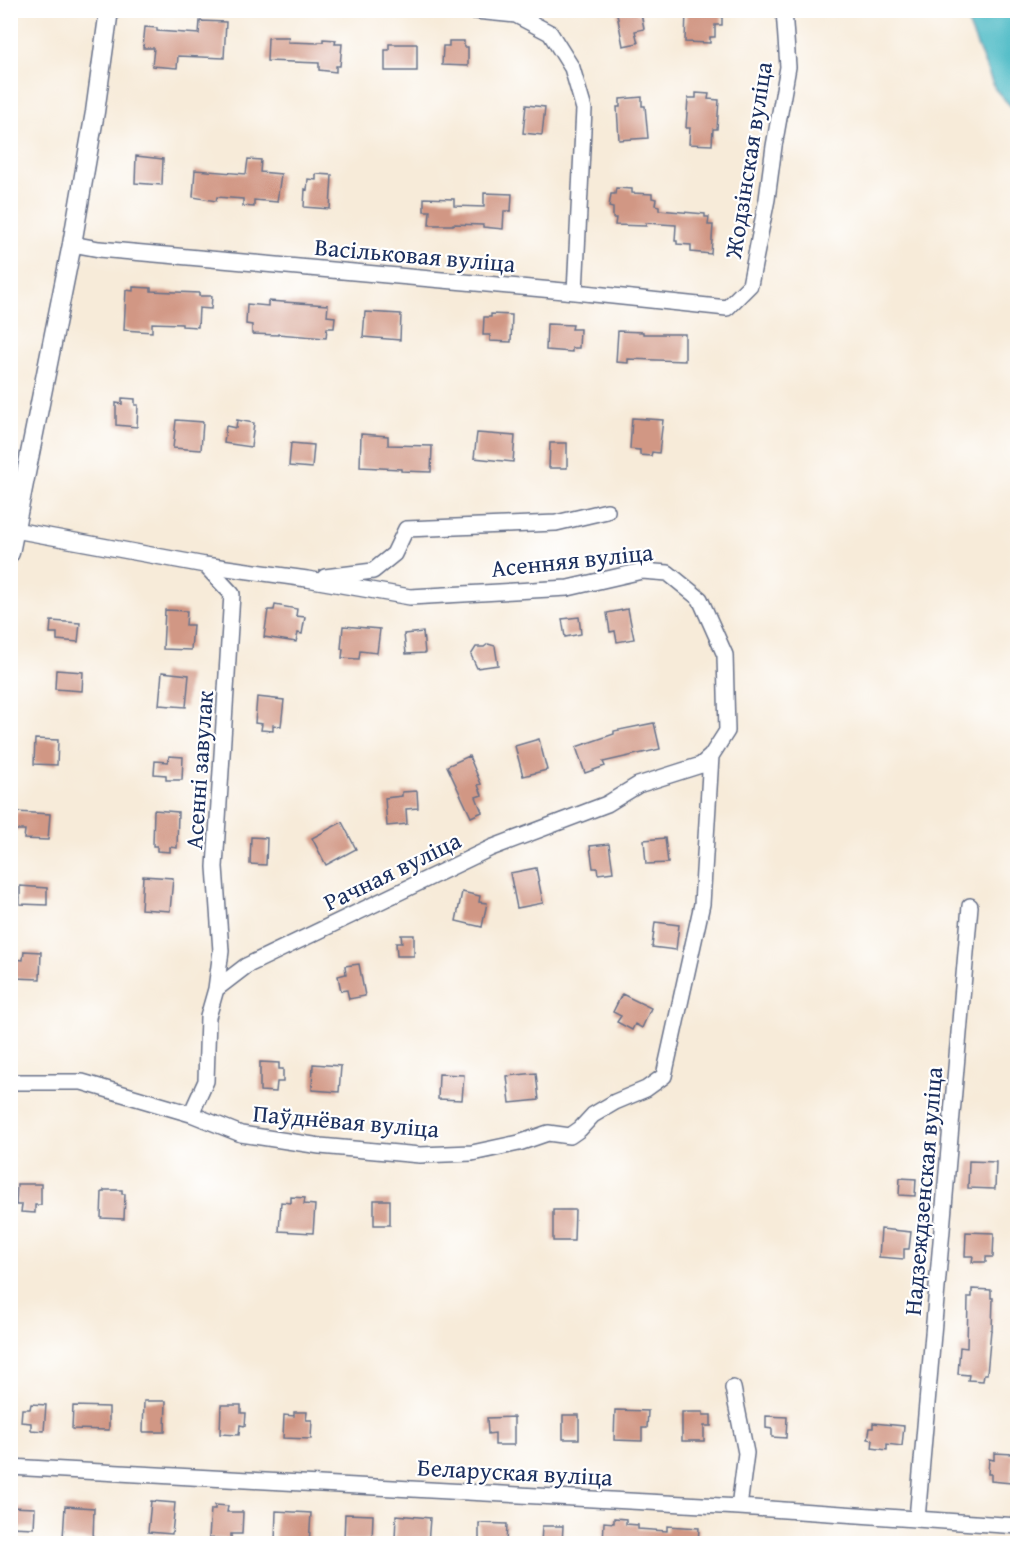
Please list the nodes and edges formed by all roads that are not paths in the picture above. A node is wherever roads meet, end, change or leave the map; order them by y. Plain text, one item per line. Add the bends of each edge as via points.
1 (109, 10) edge
2 (466, 10) edge
3 (784, 10) edge
4 (72, 244) junction
5 (575, 292) junction
6 (727, 308) joint
7 (607, 512) dead end
8 (15, 530) junction
9 (10, 553) edge
10 (205, 565) junction
11 (307, 579) junction
12 (711, 756) junction
13 (970, 906) dead end
14 (216, 989) junction
15 (10, 1082) edge
16 (191, 1114) junction
17 (733, 1388) dead end
18 (10, 1467) edge
19 (739, 1500) junction
20 (917, 1519) junction
21 (1017, 1526) edge

1 - 4 street
2 - 5 street via 516,15 550,33 572,68 584,109
3 - 6 street, Жодзінская вуліца via 788,66 767,199 750,285
4 - 5 street, Васільковая вуліца
4 - 8 street
5 - 6 street, Васільковая вуліца
7 - 11 street, Асенняя вуліца via 556,523 406,529 394,554 373,571
8 - 9 street
8 - 10 street, Асенняя вуліца
10 - 11 street, Асенняя вуліца
10 - 14 street, Асенні завулак via 232,594 216,867 220,951
11 - 12 street, Асенняя вуліца via 410,597 568,588 642,571 668,573 700,599 725,655 727,731
12 - 14 street, Рачная вуліца via 701,765 638,785 607,804 491,848 246,966
12 - 16 street, Паўднёвая вуліца via 702,904 664,1076 646,1089 592,1115 570,1136 548,1133 519,1143 462,1153 420,1155 320,1146 241,1134
13 - 20 street, Надзеждзенская вуліца
14 - 16 street via 208,1017 206,1081
15 - 16 street, Паўднёвая вуліца via 82,1082
17 - 19 street via 746,1453
18 - 19 street, Беларуская вуліца
19 - 20 street, Беларуская вуліца
20 - 21 street, Беларуская вуліца

